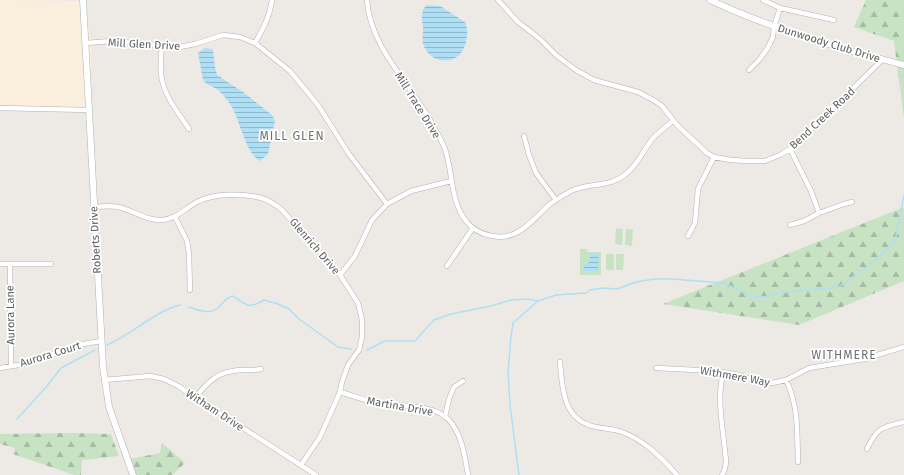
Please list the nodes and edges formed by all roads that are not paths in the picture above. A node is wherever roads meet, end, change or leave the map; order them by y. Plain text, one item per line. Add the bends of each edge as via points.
1 (83, 0) edge
2 (272, 0) edge
3 (367, 0) edge
4 (498, 0) edge
5 (710, 0) edge
6 (763, 0) edge
7 (780, 8) junction
8 (834, 20) dead end
9 (774, 27) junction
10 (86, 43) junction
11 (255, 43) junction
12 (162, 45) junction
13 (883, 60) junction
14 (904, 65) edge
15 (749, 70) dead end
16 (0, 108) edge
17 (89, 110) junction
18 (673, 121) junction
19 (189, 129) dead end
20 (524, 136) dead end
21 (790, 148) junction
22 (714, 157) junction
23 (451, 181) junction
24 (556, 200) junction
25 (852, 202) dead end
26 (386, 204) junction
27 (94, 207) junction
28 (819, 213) junction
29 (175, 217) junction
30 (790, 225) dead end
31 (473, 228) junction
32 (688, 236) dead end
33 (0, 264) edge
34 (10, 264) junction
35 (51, 264) dead end
36 (447, 266) dead end
37 (340, 275) junction
38 (190, 290) dead end
39 (101, 341) junction
40 (904, 347) edge
41 (560, 362) dead end
42 (11, 366) junction
43 (0, 368) edge
44 (656, 368) dead end
45 (261, 369) dead end
46 (723, 373) junction
47 (104, 380) junction
48 (786, 380) junction
49 (463, 381) dead end
50 (340, 392) junction
51 (196, 397) junction
52 (445, 417) junction
53 (904, 422) edge
54 (867, 450) dead end
55 (798, 462) dead end
56 (301, 465) junction
57 (133, 475) edge
58 (316, 475) edge
59 (468, 475) edge
60 (677, 475) edge
61 (722, 475) edge

1 - 10 street, Roberts Drive
2 - 11 street via 264,28
3 - 23 street, Mill Trace Drive via 368,13 386,54 428,117 445,150
4 - 18 street, Bend Creek Road via 518,22 576,70 594,80 638,92 650,98 662,106
5 - 9 street, Dunwoody Club Drive
6 - 7 street
7 - 8 street
7 - 9 street
9 - 13 street, Dunwoody Club Drive via 803,38
9 - 15 street via 773,37 767,49
10 - 12 street, Mill Glen Drive via 112,41
10 - 17 street, Roberts Drive
11 - 12 street, Mill Glen Drive via 240,37 223,35 180,47
11 - 26 street, Mill Glen Drive via 290,71 318,105 349,154
12 - 19 street via 161,73 165,90
13 - 14 street, Dunwoody Club Drive
13 - 21 street, Bend Creek Road
16 - 17 street
17 - 27 street, Roberts Drive
18 - 22 street, Bend Creek Road via 696,144
18 - 24 street via 654,137 640,159 621,178 607,184 576,189
20 - 24 street via 536,173
21 - 22 street, Bend Creek Road via 765,161 747,162
21 - 28 street
22 - 32 street via 698,189 695,223
23 - 26 street via 411,191
23 - 31 street, Mill Trace Drive via 463,218
24 - 31 street via 526,227 513,235 488,235
25 - 28 street
26 - 37 street via 372,220 355,256
27 - 29 street, Glenrich Drive via 120,207 152,219
27 - 39 street, Roberts Drive
28 - 30 street
29 - 37 street, Glenrich Drive via 206,198 233,195 262,198 282,210
29 - 38 street via 187,241
31 - 36 street
33 - 34 street
34 - 35 street
34 - 42 street, Aurora Lane
37 - 50 street, Glenrich Drive via 360,308 362,331 359,350 348,365
39 - 42 street, Aurora Court via 83,344 30,363
39 - 47 street, Roberts Drive
40 - 48 street, Withmere Way via 864,360 809,368
41 - 60 street via 562,389 574,415 588,425 610,428 631,436 657,453
42 - 43 street, Aurora Court
44 - 46 street, Withmere Way
45 - 51 street via 234,370 219,375
46 - 48 street, Withmere Way via 772,383
46 - 61 street via 720,400 726,462
47 - 51 street, Witham Drive via 150,376 164,379
47 - 57 street, Roberts Drive via 114,424
48 - 55 street via 791,390 796,415
49 - 52 street via 454,387
50 - 52 street, Martina Drive via 375,402 429,409
50 - 56 street, Glenrich Drive via 320,437
51 - 56 street, Witham Drive
52 - 59 street, Martina Drive via 457,432
53 - 54 street via 878,430
56 - 58 street, Witham Drive

